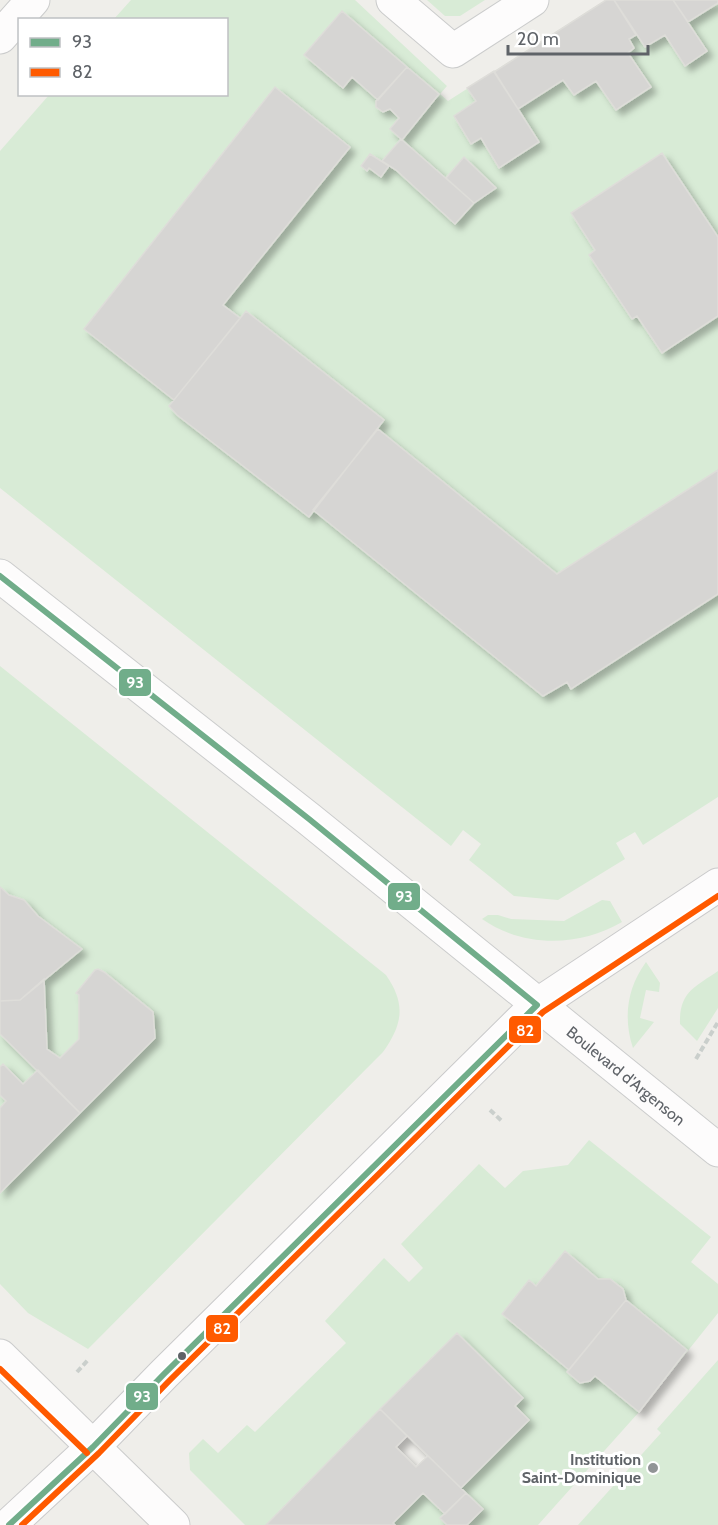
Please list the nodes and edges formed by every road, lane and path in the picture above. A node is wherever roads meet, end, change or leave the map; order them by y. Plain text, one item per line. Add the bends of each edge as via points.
1 (33, 0) edge
2 (393, 0) edge
3 (532, 0) edge
4 (0, 37) edge
5 (0, 576) edge
6 (718, 885) edge
7 (537, 1005) junction
8 (718, 1022) edge
9 (696, 1059) dead end
10 (718, 1150) edge
11 (0, 1356) edge
12 (93, 1447) junction
13 (9, 1525) edge
14 (173, 1525) edge

1 - 4 street
2 - 3 street via 453,51
5 - 7 street, Boulevard d'Argenson via 309,819
6 - 7 street
7 - 10 street, Boulevard d'Argenson
7 - 12 street
8 - 9 path
11 - 12 street
12 - 13 street
12 - 14 street

